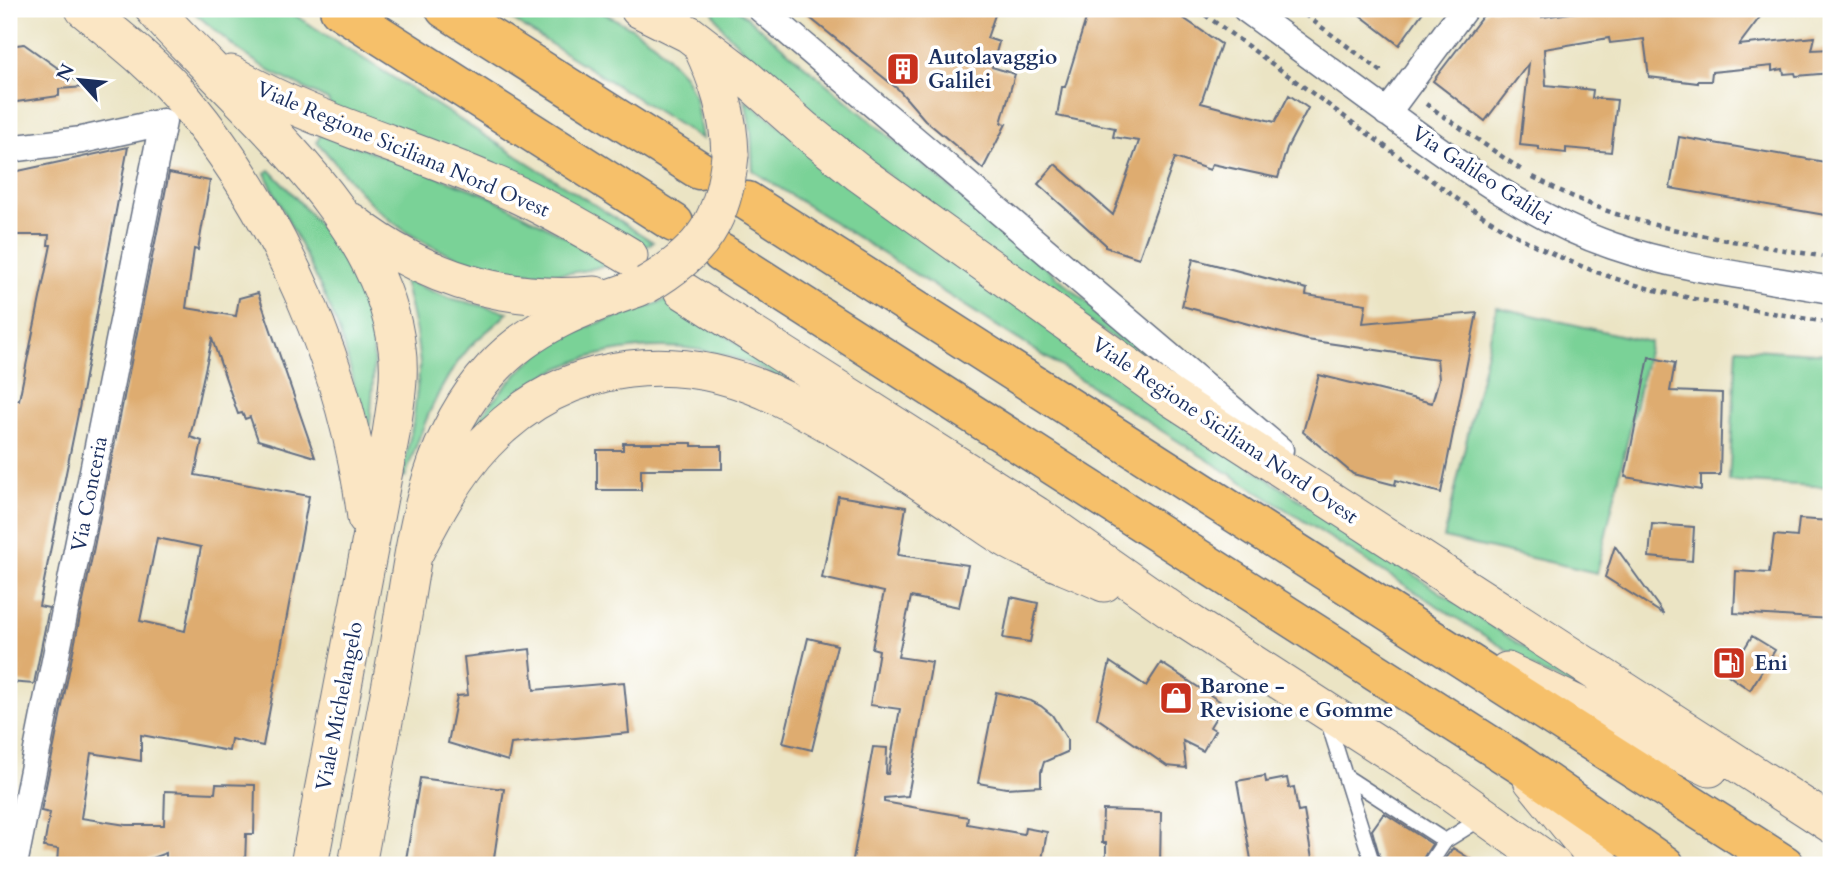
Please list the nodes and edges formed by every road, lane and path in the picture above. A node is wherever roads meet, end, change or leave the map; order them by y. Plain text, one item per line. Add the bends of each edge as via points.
1 (84, 9) edge
2 (147, 9) edge
3 (154, 9) edge
4 (339, 9) edge
5 (445, 9) edge
6 (639, 9) edge
7 (681, 9) edge
8 (761, 9) edge
9 (1197, 9) edge
10 (1246, 9) edge
11 (1297, 9) edge
12 (1464, 9) edge
13 (180, 37) junction
14 (699, 42) junction
15 (1381, 70) dead end
16 (1421, 100) dead end
17 (174, 111) junction
18 (1387, 113) junction
19 (9, 149) edge
20 (715, 162) junction
21 (747, 201) dead end
22 (343, 215) junction
23 (674, 223) dead end
24 (721, 253) dead end
25 (1831, 258) edge
26 (638, 276) junction
27 (682, 290) dead end
28 (1831, 290) edge
29 (1831, 323) edge
30 (369, 547) junction
31 (414, 555) junction
32 (1464, 587) junction
33 (1181, 617) junction
34 (1403, 622) junction
35 (1325, 710) junction
36 (1521, 765) junction
37 (1345, 776) junction
38 (1483, 817) junction
39 (1831, 825) edge
40 (1445, 841) junction
41 (14, 865) edge
42 (309, 865) edge
43 (358, 865) edge
44 (1373, 865) edge
45 (1429, 865) edge
46 (1553, 865) edge
47 (1601, 865) edge
48 (1665, 865) edge
49 (1785, 865) edge

1 - 17 street via 142,57
2 - 13 street
3 - 13 street
4 - 23 main road
5 - 20 main road
6 - 14 street, Viale Regione Siciliana Nord Ovest
7 - 14 street
8 - 32 street via 1272,444
9 - 29 path via 1460,201 1548,252 1662,292
10 - 18 street, Via Galileo Galilei
11 - 15 path
12 - 18 street
13 - 22 street
13 - 26 street, Viale Regione Siciliana Nord Ovest via 229,73 278,100 486,180 548,210
14 - 20 street via 720,88 728,121
14 - 32 street, Viale Regione Siciliana Nord Ovest via 860,174 1037,303 1172,398
16 - 25 path via 1530,175 1616,214 1675,230
17 - 19 street via 82,140
17 - 30 street via 233,167 270,228 317,330 358,463
17 - 41 street, Via Conceria
18 - 28 street, Via Galileo Galilei via 1517,202 1572,230 1668,261
20 - 26 street, bridge via 726,192 710,228 682,261
21 - 34 main road
22 - 26 street via 401,256 483,287 569,297
22 - 30 street, Viale Michelangelo via 377,276 397,349 395,406
24 - 36 main road
26 - 31 street via 537,332 478,385 439,452
27 - 33 street via 1036,515
30 - 42 street, Viale Michelangelo
31 - 33 street via 467,465 529,407 596,375 640,367 689,368 736,379 787,400 1013,542
31 - 43 street
32 - 39 street, Viale Regione Siciliana Nord Ovest
33 - 35 street
34 - 39 street
34 - 49 main road
35 - 37 lane
35 - 38 street
36 - 47 street
36 - 48 main road
37 - 40 lane
37 - 44 lane
38 - 40 lane
38 - 46 street
40 - 45 lane

